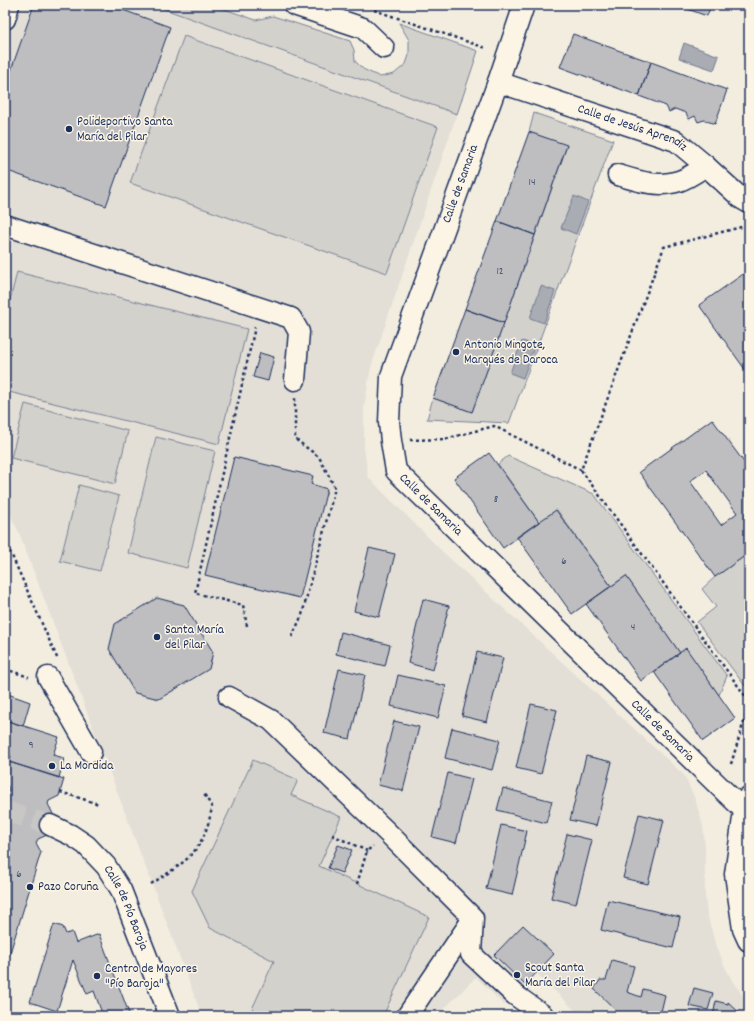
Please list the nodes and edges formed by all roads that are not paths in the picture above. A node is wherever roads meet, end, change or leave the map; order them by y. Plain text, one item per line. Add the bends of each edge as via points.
1 (9, 5) edge
2 (294, 5) edge
3 (524, 5) edge
4 (5, 19) edge
5 (384, 48) dead end
6 (498, 82) junction
7 (706, 166) junction
8 (618, 175) dead end
9 (749, 203) edge
10 (5, 225) edge
11 (295, 380) road end
12 (54, 671) road end
13 (229, 697) dead end
14 (91, 752) dead end
15 (748, 807) edge
16 (50, 826) tunnel mouth
17 (474, 918) junction
18 (749, 940) edge
19 (170, 1016) edge
20 (407, 1016) edge
21 (538, 1016) edge

1 - 4 street
2 - 5 street via 364,28
3 - 6 street, Calle de Samaria
6 - 7 street, Calle de Jesús Aprendiz via 676,141
6 - 15 street, Calle de Samaria via 390,376 389,422 396,471
7 - 8 street via 679,181 662,184 645,183
7 - 9 street, Calle de Jesús Aprendiz
10 - 11 street via 291,318 299,332
12 - 14 street
13 - 17 street via 271,720
15 - 18 main road via 736,874 744,929
16 - 19 street, Calle de Pío Baroja via 72,835 86,845 106,866 121,890
17 - 20 street
17 - 21 street via 471,954

